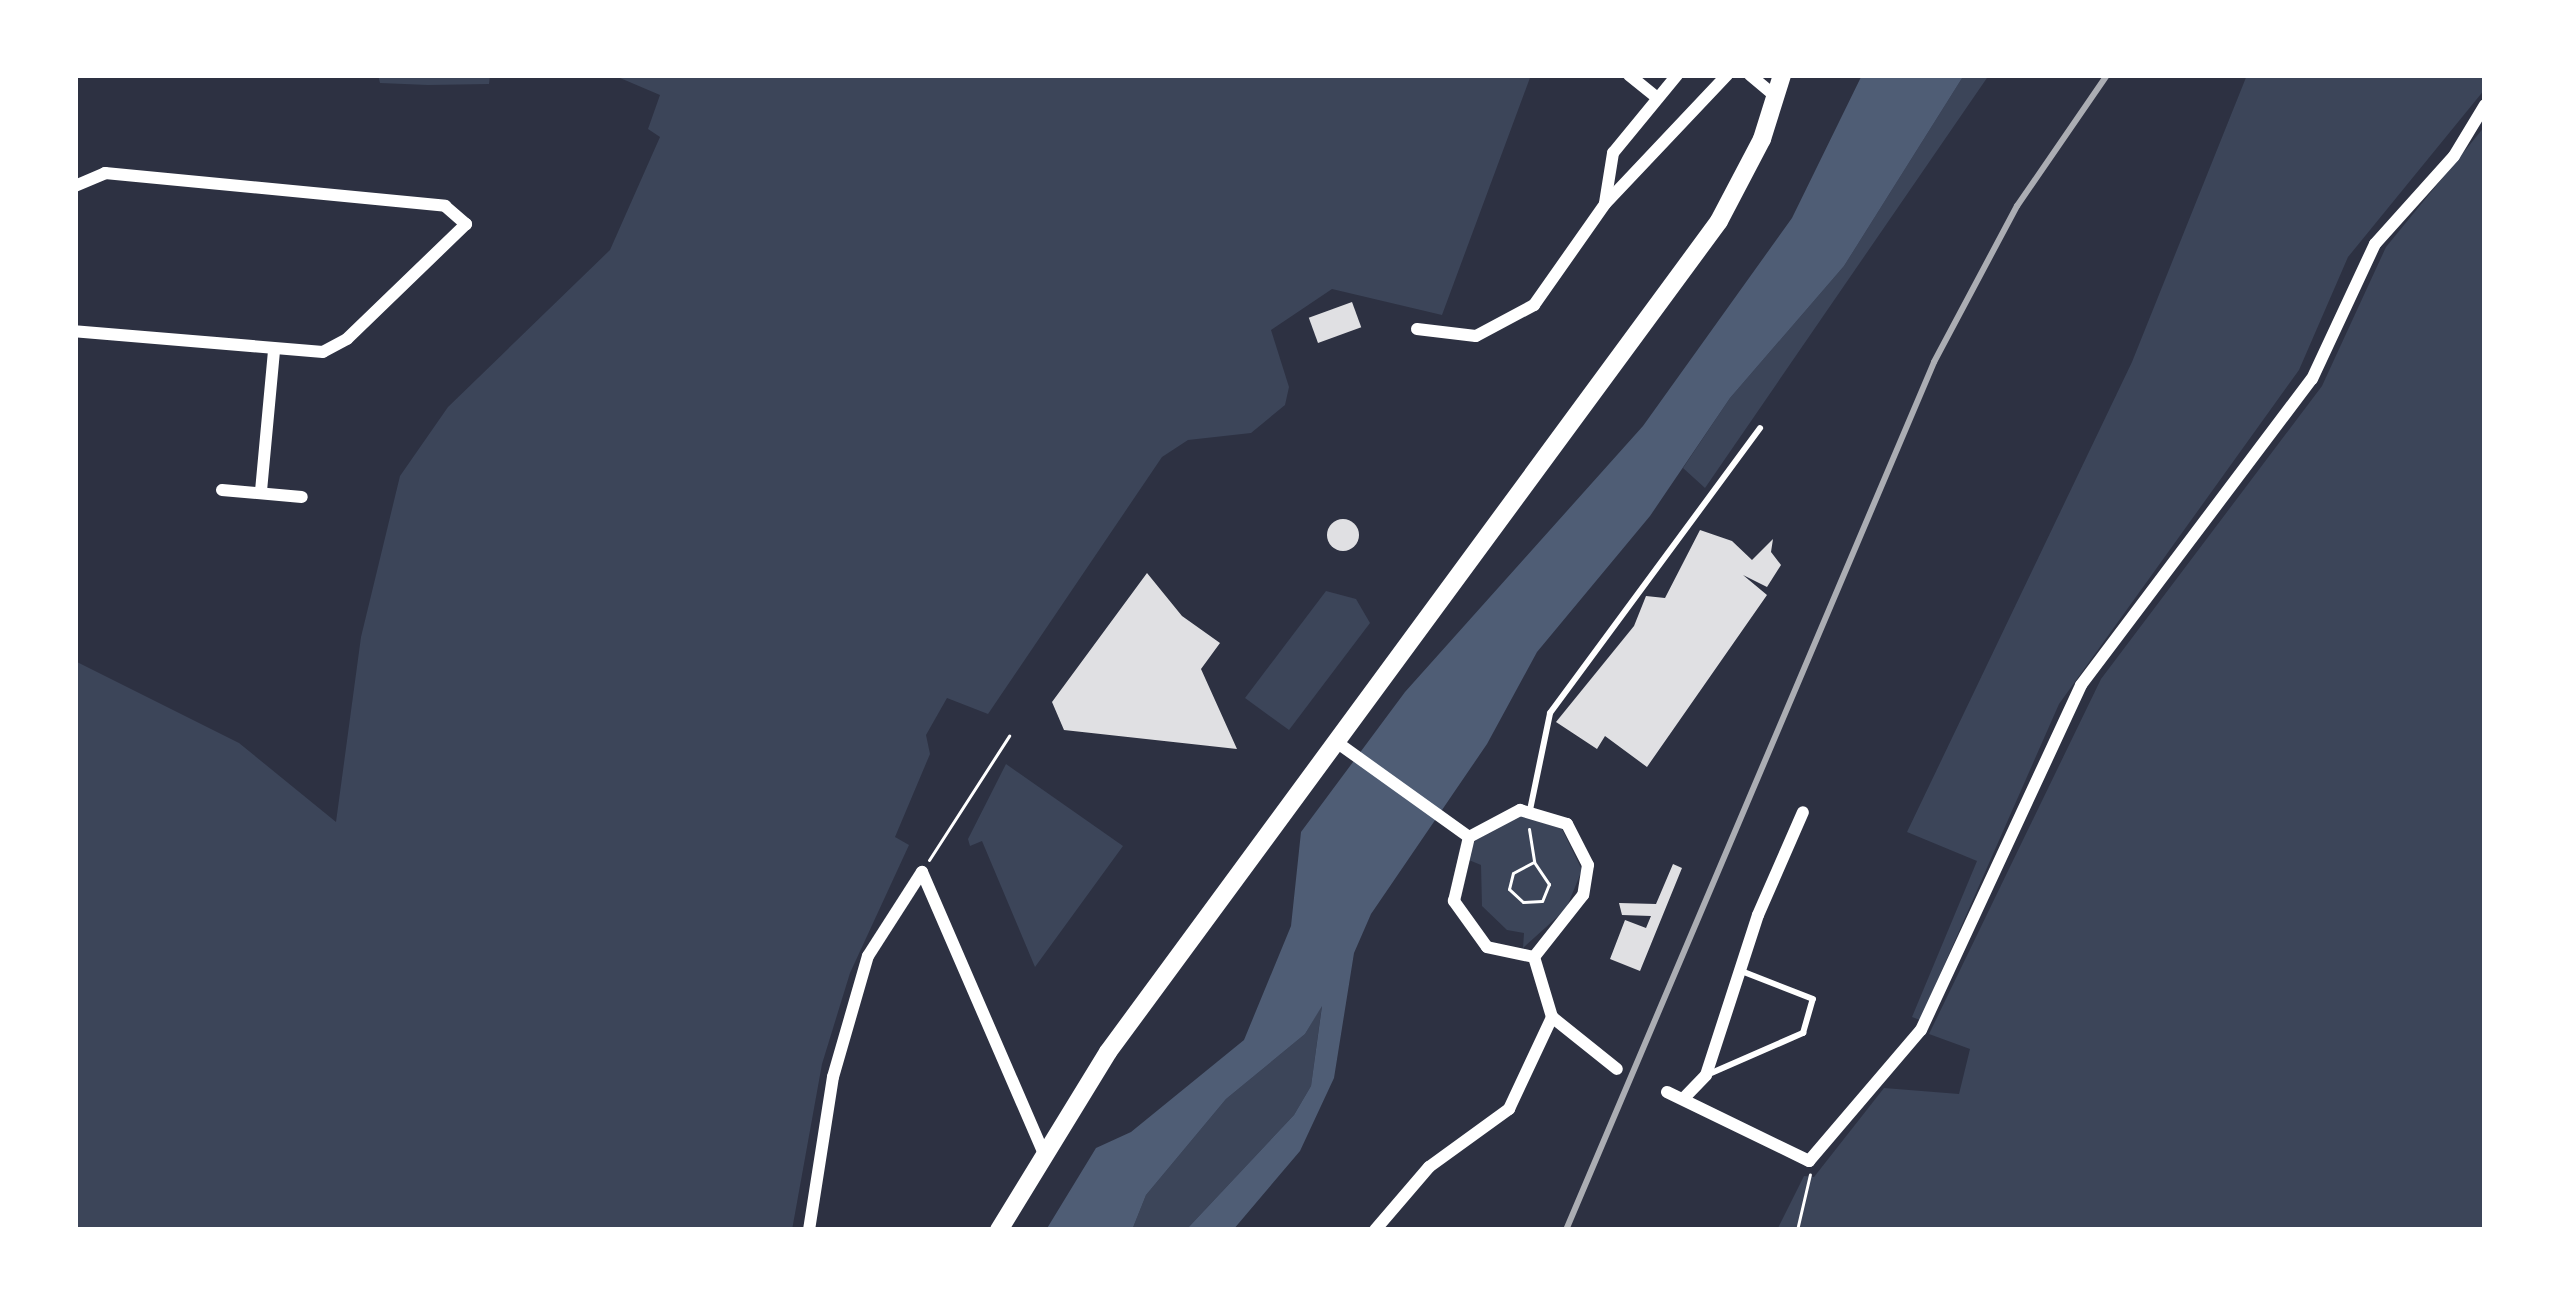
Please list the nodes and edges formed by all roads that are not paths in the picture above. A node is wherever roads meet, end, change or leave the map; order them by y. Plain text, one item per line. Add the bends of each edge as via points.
1 (1629, 75) edge
2 (1677, 75) edge
3 (1727, 75) edge
4 (1750, 75) edge
5 (1782, 75) edge
6 (1794, 75) edge
7 (1654, 95) junction
8 (1778, 99) junction
9 (2485, 105) edge
10 (75, 185) edge
11 (1605, 204) junction
12 (1418, 329) dead end
13 (75, 331) edge
14 (274, 352) junction
15 (1760, 428) dead end
16 (222, 490) dead end
17 (260, 491) junction
18 (302, 497) dead end
19 (1335, 741) junction
20 (1530, 810) junction
21 (1802, 812) dead end
22 (1468, 837) junction
23 (1534, 957) junction
24 (1738, 970) junction
25 (1552, 1017) junction
26 (1617, 1069) dead end
27 (1706, 1075) junction
28 (1667, 1092) dead end
29 (1683, 1099) junction
30 (1043, 1152) junction
31 (809, 1230) edge
32 (999, 1230) edge
33 (1375, 1230) edge

1 - 7 street
2 - 7 street
3 - 11 street
4 - 8 street
5 - 8 main road
6 - 8 main road
7 - 11 street via 1613,153
8 - 19 main road via 1719,221
9 - 29 street via 2454,156 2375,244 2312,380 2081,685 1921,1030 1809,1161
10 - 14 street via 105,172 446,206 464,218 453,242 346,339 323,352
11 - 12 street via 1534,304 1508,323 1476,336
13 - 14 street
14 - 17 street
15 - 20 lane via 1550,713
16 - 17 street
17 - 18 street
19 - 22 street
19 - 30 main road
20 - 22 street via 1505,813
20 - 23 street via 1567,824 1588,865 1583,895
21 - 24 street
22 - 23 street via 1453,882 1461,921 1487,947
23 - 25 street
24 - 27 street
24 - 27 lane via 1813,999 1803,1033
25 - 26 street
25 - 33 street via 1509,1108 1429,1167
27 - 29 street
28 - 29 street
30 - 31 street via 922,872 868,956 833,1077
30 - 32 main road

